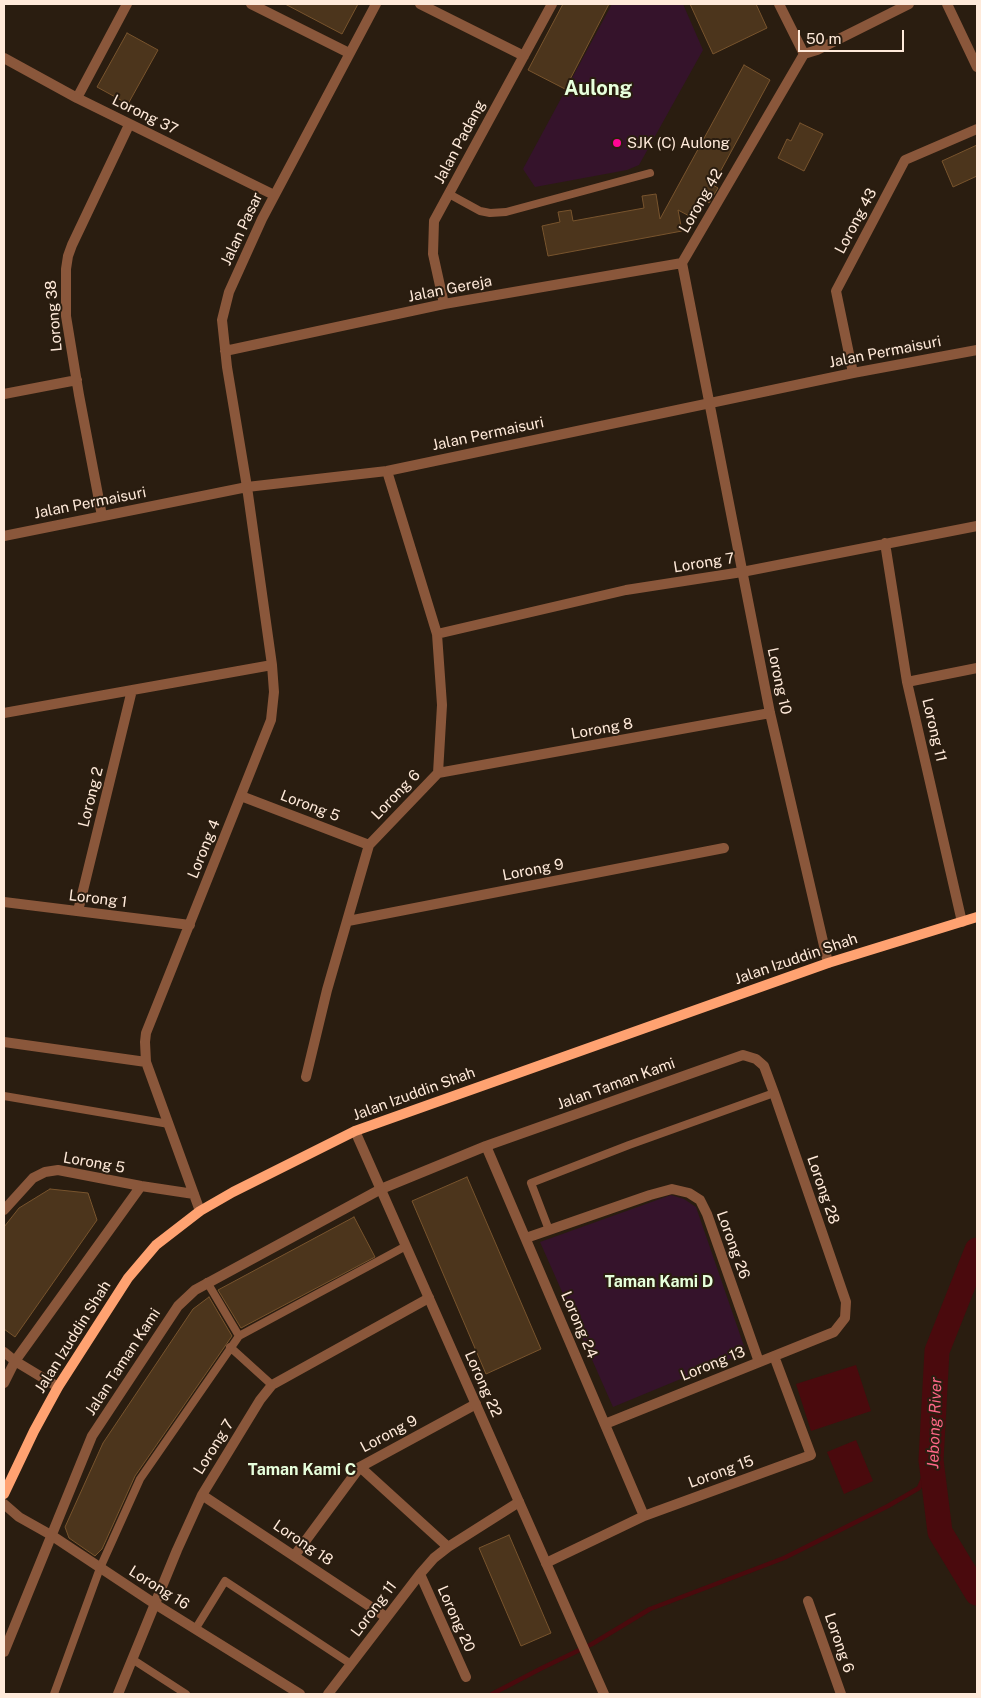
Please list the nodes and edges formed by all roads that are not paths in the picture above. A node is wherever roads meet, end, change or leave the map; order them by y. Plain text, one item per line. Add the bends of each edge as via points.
1 (127, 4) edge
2 (251, 4) edge
3 (376, 4) edge
4 (420, 4) edge
5 (552, 4) edge
6 (779, 4) edge
7 (909, 4) edge
8 (947, 4) edge
9 (349, 53) junction
10 (804, 54) junction
11 (524, 56) junction
12 (4, 58) edge
13 (977, 67) edge
14 (77, 98) junction
15 (130, 125) junction
16 (977, 129) edge
17 (650, 174) dead end
18 (449, 194) junction
19 (274, 196) junction
20 (682, 263) junction
21 (444, 304) junction
22 (977, 350) edge
23 (225, 351) junction
24 (853, 373) junction
25 (77, 380) junction
26 (4, 394) edge
27 (709, 403) junction
28 (387, 471) junction
29 (247, 487) junction
30 (102, 516) junction
31 (977, 526) edge
32 (4, 536) edge
33 (885, 543) junction
34 (742, 572) junction
35 (436, 634) junction
36 (272, 665) junction
37 (977, 668) edge
38 (908, 682) junction
39 (132, 690) junction
40 (4, 713) edge
41 (770, 713) junction
42 (438, 773) junction
43 (241, 796) junction
44 (369, 845) junction
45 (724, 848) dead end
46 (4, 902) edge
47 (78, 911) junction
48 (977, 917) edge
49 (348, 921) junction
50 (962, 922) junction
51 (190, 925) junction
52 (828, 963) junction
53 (4, 1042) edge
54 (756, 1059) joint
55 (146, 1062) junction
56 (306, 1077) dead end
57 (774, 1093) junction
58 (4, 1096) edge
59 (168, 1124) junction
60 (355, 1131) junction
61 (486, 1146) junction
62 (141, 1186) junction
63 (381, 1189) junction
64 (194, 1194) junction
65 (4, 1210) edge
66 (200, 1211) junction
67 (549, 1230) junction
68 (526, 1238) junction
69 (406, 1246) junction
70 (207, 1282) junction
71 (429, 1298) junction
72 (834, 1332) joint
73 (239, 1336) junction
74 (230, 1347) junction
75 (4, 1352) edge
76 (774, 1356) junction
77 (15, 1361) junction
78 (759, 1362) junction
79 (4, 1383) edge
80 (272, 1385) junction
81 (58, 1387) junction
82 (476, 1404) junction
83 (605, 1424) junction
84 (360, 1467) junction
85 (4, 1494) edge
86 (202, 1495) junction
87 (519, 1502) junction
88 (4, 1504) edge
89 (644, 1516) junction
90 (51, 1535) junction
91 (448, 1547) junction
92 (295, 1555) junction
93 (546, 1563) junction
94 (100, 1568) junction
95 (420, 1574) junction
96 (808, 1601) dead end
97 (155, 1604) junction
98 (386, 1617) junction
99 (196, 1628) junction
100 (4, 1652) edge
101 (132, 1658) junction
102 (352, 1664) junction
103 (466, 1677) dead end
104 (54, 1694) edge
105 (118, 1694) edge
106 (186, 1694) edge
107 (300, 1694) edge
108 (328, 1694) edge
109 (604, 1694) edge
110 (841, 1694) edge

1 - 14 street
2 - 9 street
3 - 9 street, Jalan Pasar
4 - 11 street
5 - 11 street, Jalan Padang
6 - 10 street
7 - 10 street
8 - 13 street
9 - 19 street, Jalan Pasar
10 - 20 street, Lorong 42
11 - 18 street, Jalan Padang
12 - 14 street, Lorong 37
14 - 15 street, Lorong 37
15 - 19 street, Lorong 37
15 - 25 street, Lorong 38 via 68,256 66,316
16 - 24 street, Lorong 43 via 905,160 836,291
17 - 18 lane via 506,212 480,211
18 - 21 street, Jalan Padang via 434,221 433,254
19 - 23 street, Jalan Pasar via 229,292 222,320
20 - 21 street, Jalan Gereja
20 - 27 street
21 - 23 street, Jalan Gereja
22 - 24 street, Jalan Permaisuri
23 - 29 street, Jalan Pasar
24 - 27 street, Jalan Permaisuri
25 - 26 street
25 - 30 street, Lorong 38
27 - 28 street, Jalan Permaisuri
27 - 34 street, Lorong 10
28 - 29 street, Jalan Permaisuri
28 - 35 street, Lorong 6
29 - 30 street, Jalan Permaisuri
29 - 36 street, Lorong 4
30 - 32 street, Jalan Permaisuri
31 - 33 street, Lorong 7
33 - 34 street, Lorong 7
33 - 38 street, Lorong 11
34 - 35 street, Lorong 7 via 626,590
34 - 41 street, Lorong 10
35 - 42 street, Lorong 6 via 442,705
36 - 39 street
36 - 43 street, Lorong 4 via 271,720
37 - 38 street
38 - 50 street, Lorong 11
39 - 40 street
39 - 47 street, Lorong 2
41 - 42 street, Lorong 8
41 - 52 street, Lorong 10
42 - 44 street, Lorong 6
43 - 44 street, Lorong 5
43 - 51 street, Lorong 4
44 - 49 street, Lorong 6
45 - 49 street, Lorong 9
46 - 47 street, Lorong 1
47 - 51 street, Lorong 1
48 - 50 main road, Jalan Izuddin Shah
49 - 56 street, Lorong 6
50 - 52 main road, Jalan Izuddin Shah
51 - 55 street, Lorong 4 via 146,1033
52 - 60 main road, Jalan Izuddin Shah
53 - 55 street
54 - 57 street, Lorong 28 via 764,1066
54 - 61 street, Jalan Taman Kami via 743,1054
55 - 59 street, Lorong 4
57 - 67 lane via 531,1183
57 - 72 street, Lorong 28 via 846,1302 844,1318
58 - 59 lane
59 - 64 street, Lorong 4
60 - 63 street, Lorong 22
60 - 66 main road, Jalan Izuddin Shah
61 - 63 street
61 - 68 street, Lorong 24
62 - 64 street, Lorong 5
62 - 65 street, Lorong 5 via 58,1170 45,1172 33,1178
62 - 77 street
63 - 69 street, Lorong 22
63 - 70 street, Jalan Taman Kami
64 - 66 street, Lorong 4
66 - 81 main road, Jalan Izuddin Shah via 156,1245 128,1278
67 - 68 street, Lorong 26
67 - 78 street, Lorong 26 via 672,1189 700,1200
68 - 83 street, Lorong 24
69 - 71 street, Lorong 22
69 - 73 lane
70 - 73 lane
70 - 90 street, Jalan Taman Kami via 178,1306 92,1436
71 - 80 street, Lorong 7
71 - 82 street, Lorong 22
72 - 76 street, Lorong 13
73 - 74 lane
74 - 80 lane
74 - 94 lane via 140,1479
75 - 77 street
76 - 78 street, Lorong 13
76 - 89 street, Lorong 15 via 811,1455
77 - 79 street
77 - 81 street
78 - 83 street, Lorong 13
80 - 86 street, Lorong 7
81 - 85 main road, Jalan Izuddin Shah
82 - 84 street, Lorong 9
82 - 87 street, Lorong 22
83 - 89 street, Lorong 24
84 - 91 street
84 - 92 street, Lorong 9
86 - 92 street, Lorong 18
86 - 97 street, Lorong 7
87 - 91 street, Lorong 11
87 - 93 street, Lorong 22
88 - 90 street, Lorong 16
89 - 93 street, Lorong 15
90 - 94 street, Lorong 16
90 - 100 street, Jalan Taman Kami
91 - 95 street, Lorong 11
92 - 98 street, Lorong 18
93 - 109 street, Lorong 22
94 - 97 street, Lorong 16
94 - 104 lane
95 - 98 street, Lorong 11
95 - 103 street, Lorong 20
96 - 110 street, Lorong 6
97 - 99 street, Lorong 16
97 - 101 street, Lorong 7
98 - 102 street, Lorong 11
99 - 102 lane via 225,1581
99 - 107 street, Lorong 16
101 - 105 street, Lorong 7
101 - 106 lane
102 - 108 street, Lorong 11

